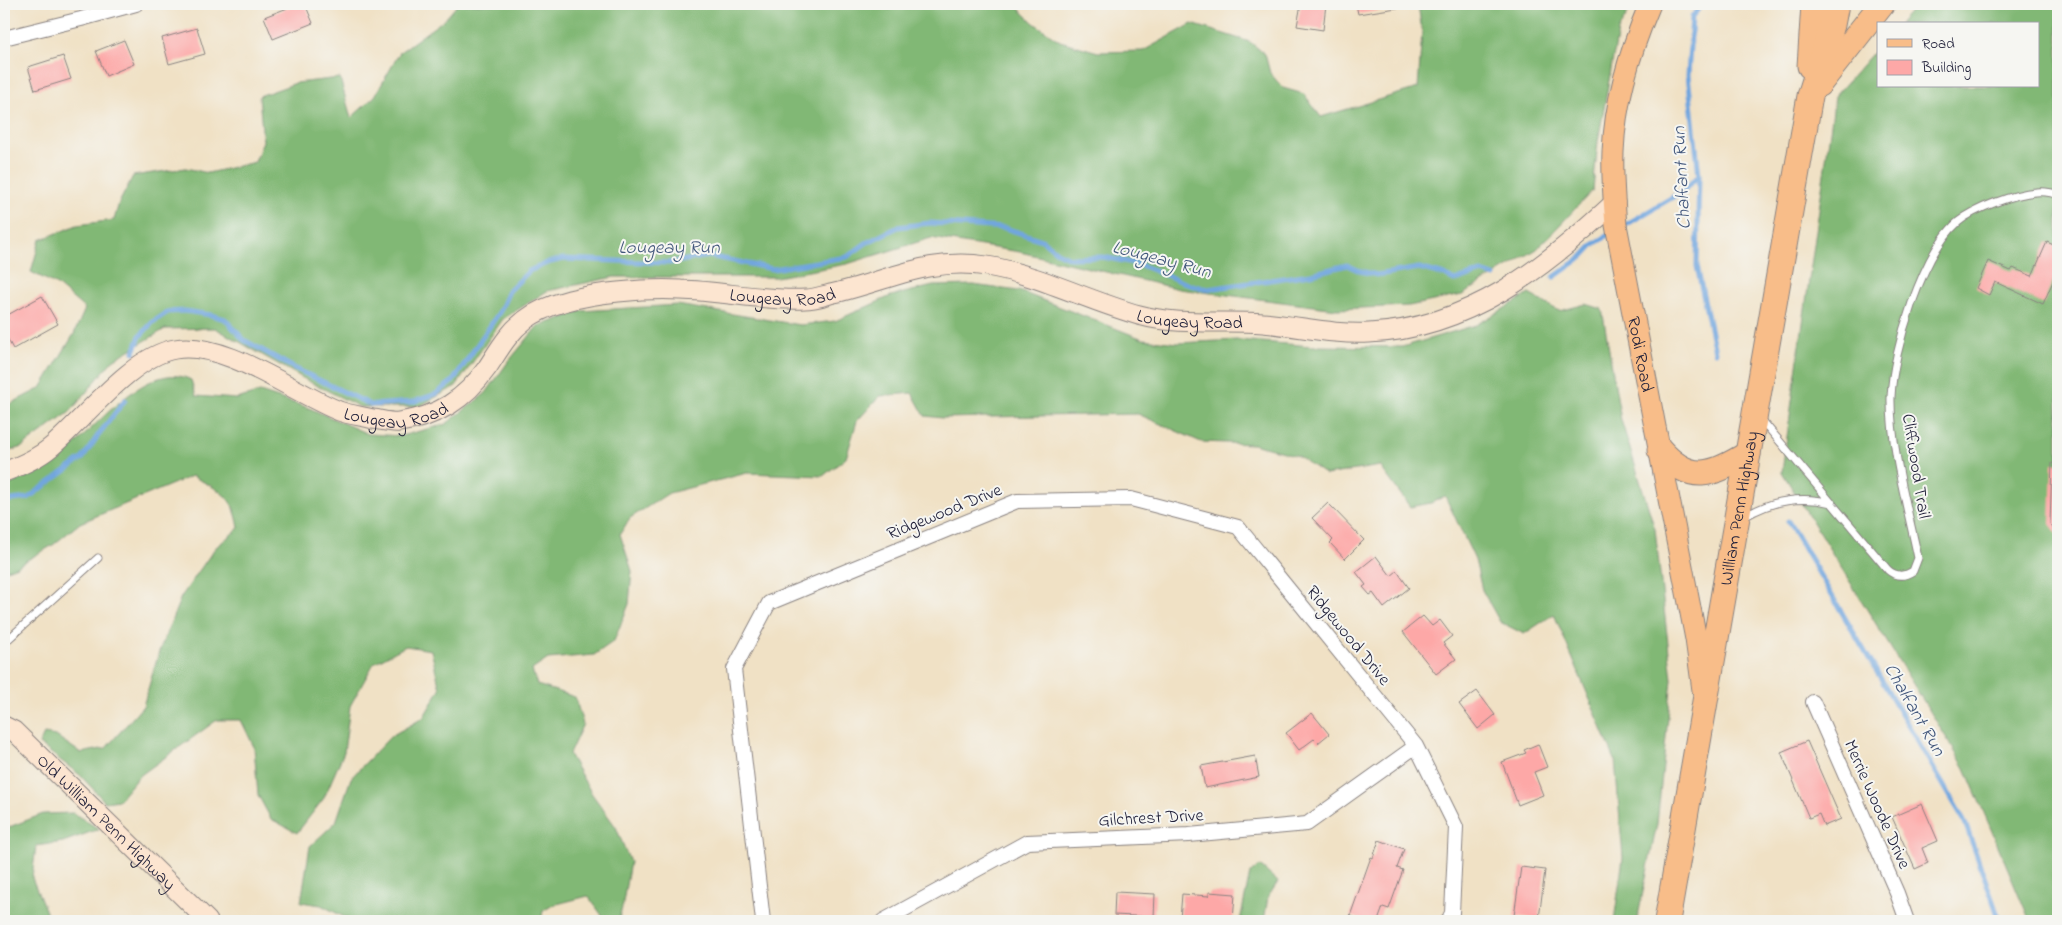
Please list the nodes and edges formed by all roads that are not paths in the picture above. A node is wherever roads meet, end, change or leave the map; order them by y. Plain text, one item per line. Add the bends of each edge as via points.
1 (136, 4) edge
2 (1650, 4) edge
3 (1814, 4) edge
4 (1836, 4) edge
5 (1882, 4) edge
6 (4, 38) edge
7 (1810, 96) junction
8 (2058, 194) edge
9 (1614, 202) junction
10 (1755, 412) junction
11 (1660, 450) junction
12 (1748, 454) junction
13 (4, 472) edge
14 (1832, 503) junction
15 (1736, 522) junction
16 (98, 558) dead end
17 (4, 643) edge
18 (1813, 702) dead end
19 (1704, 706) junction
20 (4, 726) edge
21 (1416, 746) junction
22 (208, 921) edge
23 (764, 921) edge
24 (883, 921) edge
25 (1448, 921) edge
26 (1667, 921) edge
27 (1907, 921) edge

1 - 6 street
2 - 9 main road, Rodi Road via 1632,53 1619,104 1613,152
3 - 7 highway, William Penn Highway
4 - 7 highway, William Penn Highway
5 - 7 highway
7 - 10 highway, William Penn Highway
8 - 14 lane, Cliffwood Trail via 2037,192 2014,197 1967,215 1948,233 1928,267 1909,312 1897,350 1891,397 1894,437 1918,558 1913,571 1902,576 1893,574
9 - 11 main road, Rodi Road
9 - 13 street, Lougeay Road via 1554,257 1496,296 1437,322 1373,333 1146,317 1025,276 987,266 955,264 919,267 856,288 809,299 680,290 616,292 544,308 506,337 464,396 432,415 394,423 344,413 225,354 198,348 173,349 130,372 47,450
10 - 12 highway, William Penn Highway
10 - 14 lane, Cliffwood Trail
11 - 12 highway via 1677,467 1697,473 1718,470
11 - 19 main road, Rodi Road via 1696,639
12 - 15 highway, William Penn Highway
14 - 15 lane via 1790,499 1764,506
15 - 19 highway, William Penn Highway
16 - 17 lane
18 - 27 street, Merrie Woode Drive
19 - 26 highway, William Penn Highway
20 - 22 street, Old William Penn Highway via 14,731
21 - 23 street, Ridgewood Drive via 1238,527 1131,499 1017,501 769,603 734,669
21 - 24 street, Gilchrest Drive via 1306,824 1189,835 1027,842
21 - 25 street, Ridgewood Drive via 1456,827 1452,913

